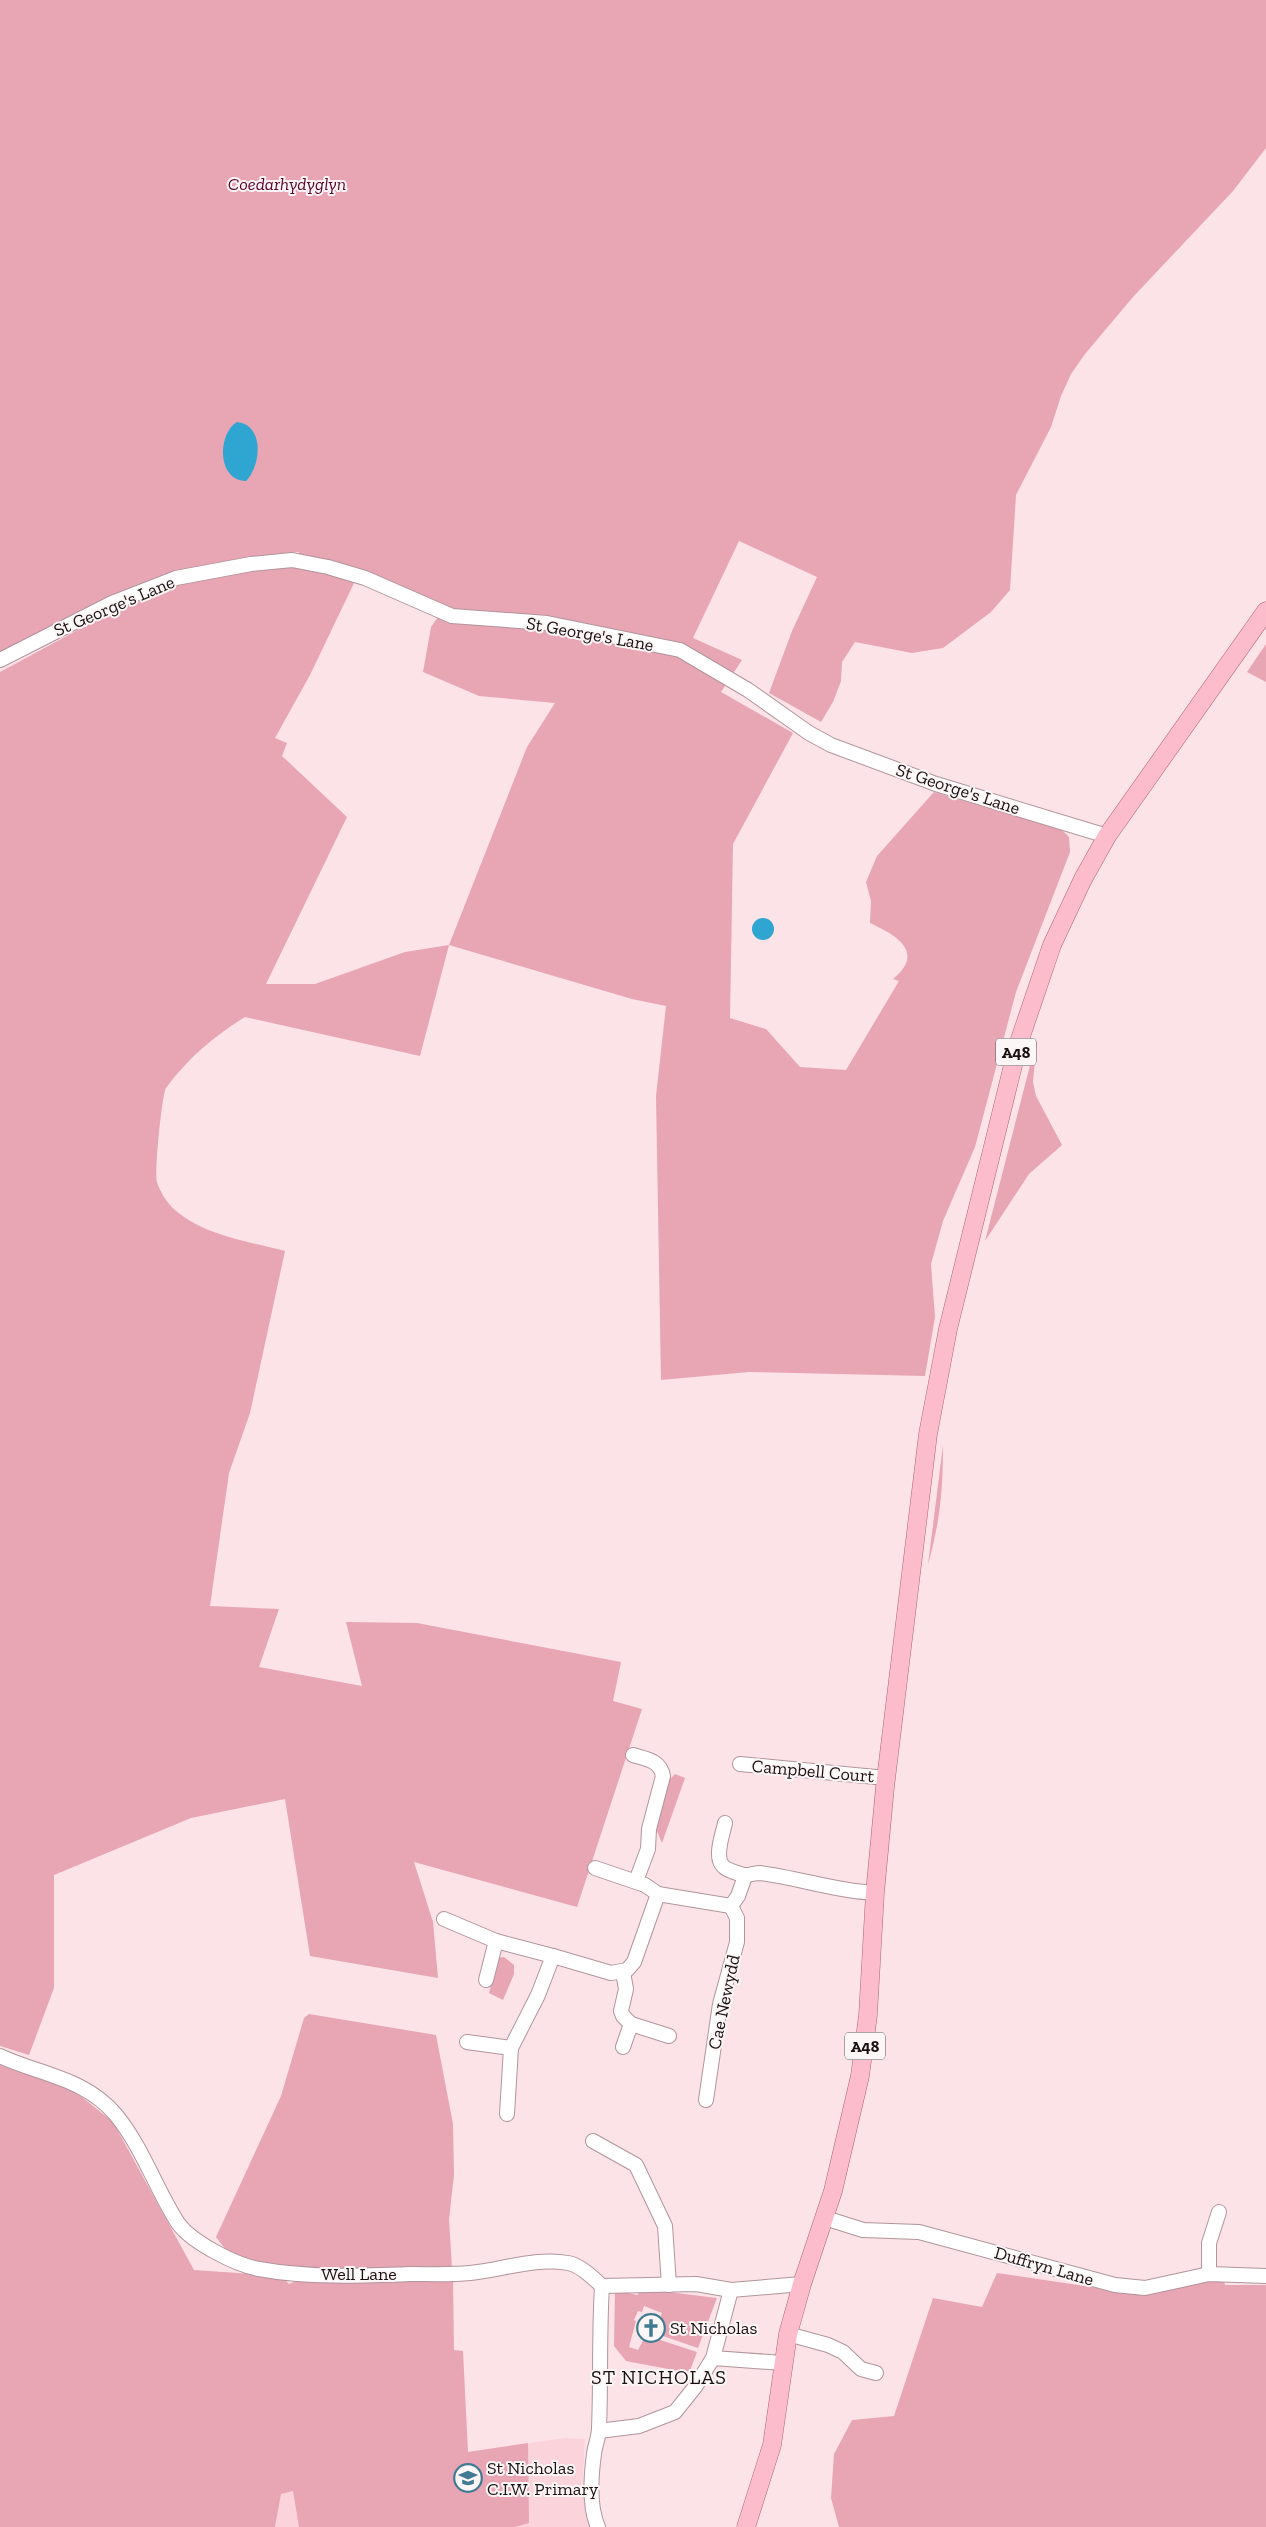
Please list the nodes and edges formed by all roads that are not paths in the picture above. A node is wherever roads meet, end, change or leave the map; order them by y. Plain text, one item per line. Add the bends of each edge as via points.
1 (1266, 611) edge
2 (0, 660) edge
3 (1107, 836) junction
4 (633, 1754) dead end
5 (740, 1764) dead end
6 (886, 1778) junction
7 (725, 1822) dead end
8 (595, 1868) dead end
9 (745, 1876) junction
10 (636, 1881) junction
11 (875, 1893) junction
12 (658, 1894) junction
13 (731, 1906) junction
14 (444, 1919) dead end
15 (496, 1941) junction
16 (553, 1956) junction
17 (623, 1972) junction
18 (486, 1980) dead end
19 (630, 2024) junction
20 (669, 2036) dead end
21 (467, 2042) dead end
22 (623, 2047) dead end
23 (510, 2048) junction
24 (0, 2056) edge
25 (706, 2100) dead end
26 (507, 2114) dead end
27 (593, 2141) dead end
28 (1218, 2212) dead end
29 (825, 2218) junction
30 (1209, 2274) junction
31 (1266, 2276) edge
32 (802, 2284) junction
33 (669, 2285) junction
34 (602, 2286) junction
35 (730, 2290) junction
36 (788, 2334) junction
37 (713, 2358) junction
38 (783, 2363) junction
39 (876, 2373) dead end
40 (599, 2431) junction
41 (598, 2527) edge
42 (746, 2527) edge

1 - 3 main road, A48
2 - 3 street, St George's Lane via 150,587 176,578 292,560 365,578 452,616 547,623 680,650 831,744 936,784
3 - 6 main road, A48 via 1052,945 1025,1021 948,1329 924,1459
4 - 10 street via 657,1763 663,1776 649,1829 648,1849
5 - 6 street, Campbell Court
6 - 11 main road, A48
7 - 9 street via 719,1855 721,1864
8 - 10 street
9 - 11 street via 756,1873 785,1876 836,1890
9 - 13 street
10 - 12 street
11 - 29 main road, A48 via 864,2056 850,2126
12 - 13 street
12 - 17 street via 634,1962
13 - 25 street, Cae Newydd via 738,1924 737,1942 720,2004
14 - 15 street
15 - 16 street
15 - 18 street
16 - 17 street via 612,1973
16 - 23 street via 538,1995
17 - 19 street via 626,1993 621,2011
19 - 20 street
19 - 22 street
21 - 23 street
23 - 26 street
24 - 34 street, Well Lane via 77,2083 116,2115 148,2164 177,2222 194,2237 238,2263 301,2274 378,2275 470,2273 528,2263 569,2263
27 - 33 street via 636,2165 665,2226
28 - 30 street via 1208,2243
29 - 30 street, Duffryn Lane via 863,2230 919,2232 1115,2286 1145,2288
29 - 32 main road, A48
30 - 31 street, Duffryn Lane
32 - 35 street
32 - 36 main road, A48
33 - 34 street
33 - 35 street via 696,2284
34 - 40 street
35 - 37 street
36 - 38 main road, A48
36 - 39 street via 828,2345 843,2352 861,2369
37 - 38 street
37 - 40 street via 675,2412 639,2426
38 - 42 main road, A48 via 772,2445
40 - 41 street via 592,2475 593,2508

